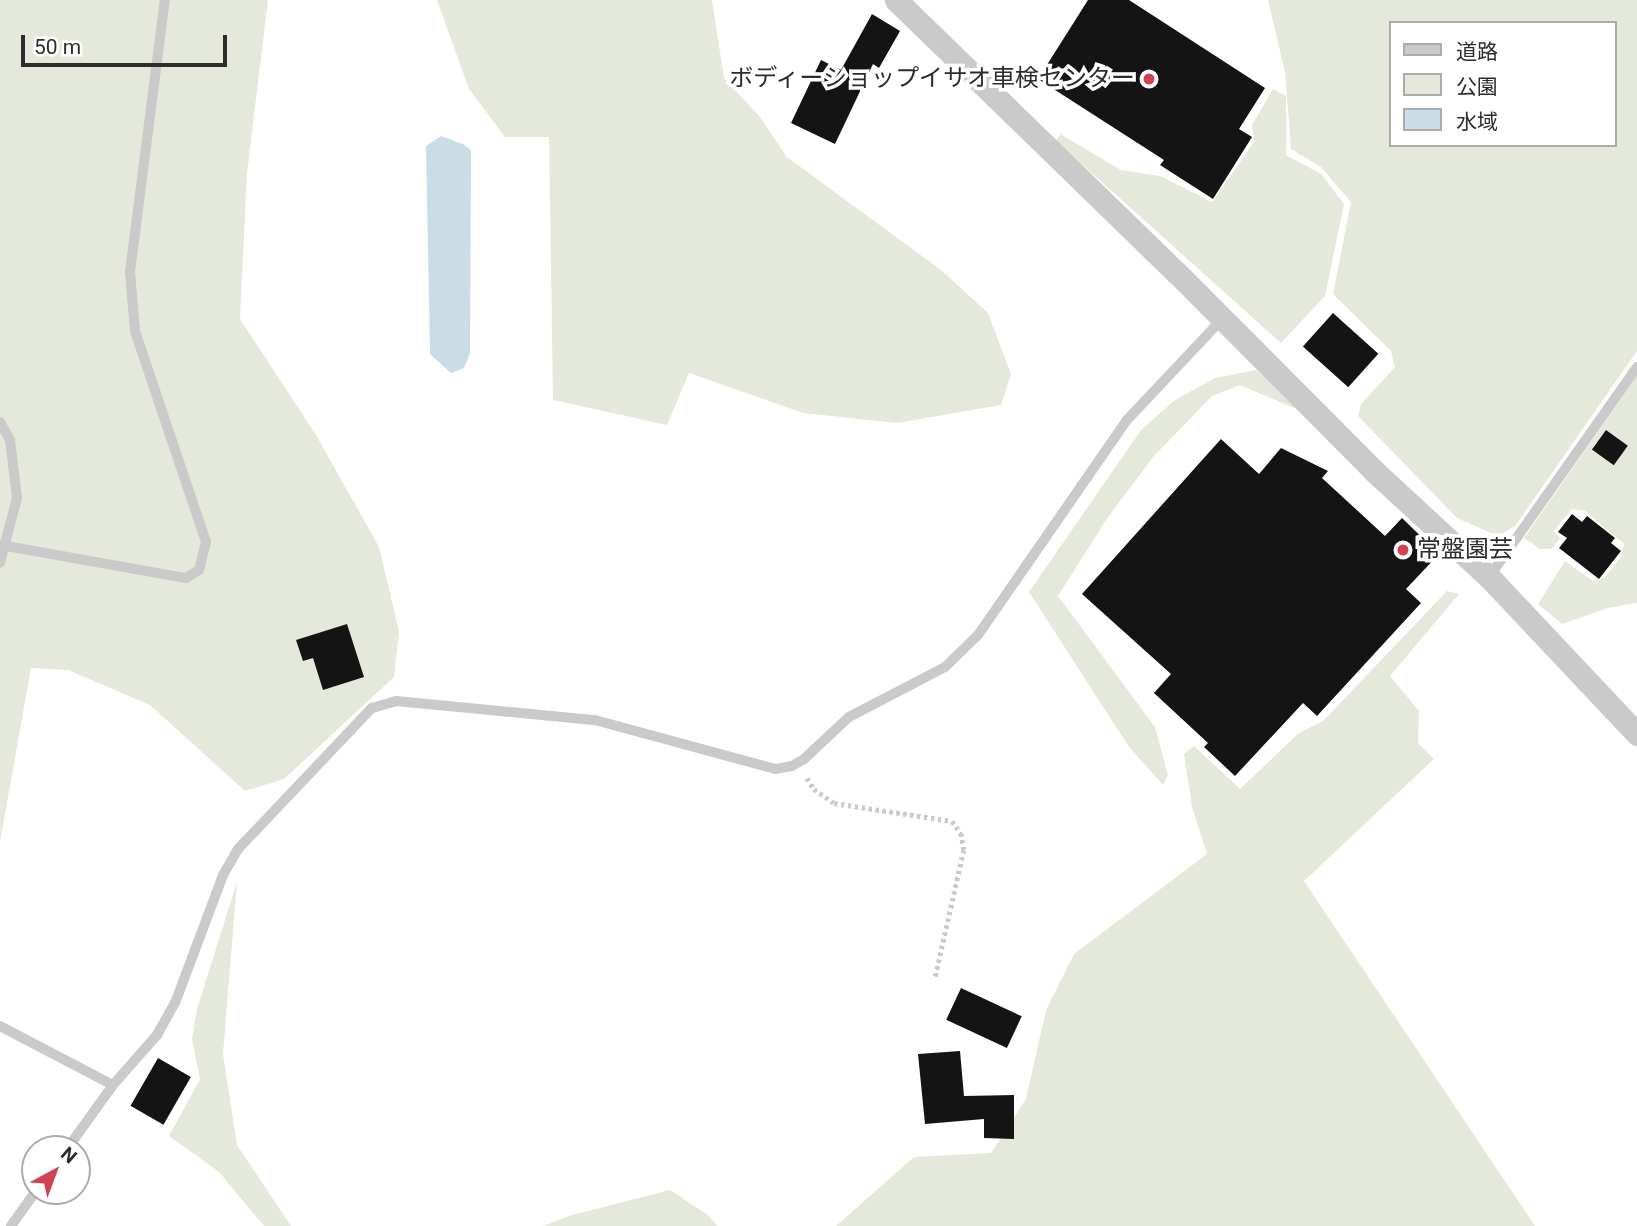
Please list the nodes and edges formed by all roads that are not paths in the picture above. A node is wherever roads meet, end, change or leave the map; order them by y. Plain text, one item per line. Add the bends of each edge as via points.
1 (165, 0) edge
2 (896, 0) edge
3 (1222, 319) junction
4 (1637, 367) edge
5 (0, 422) edge
6 (3, 545) edge
7 (0, 564) edge
8 (1489, 578) junction
9 (1637, 734) edge
10 (0, 1026) edge
11 (113, 1085) junction
12 (76, 1135) edge
13 (26, 1205) edge
14 (11, 1226) edge

1 - 6 lane via 130,272 135,331 206,542 199,570 186,578
2 - 3 street
3 - 8 street
3 - 11 lane via 1126,421 978,635 945,667 849,717 798,763 775,769 595,720 396,701 372,708 238,849 223,875 175,1003 157,1035
4 - 8 lane
5 - 6 lane via 10,440 17,498
6 - 7 lane
8 - 9 street
10 - 11 lane
11 - 12 lane
13 - 14 lane

